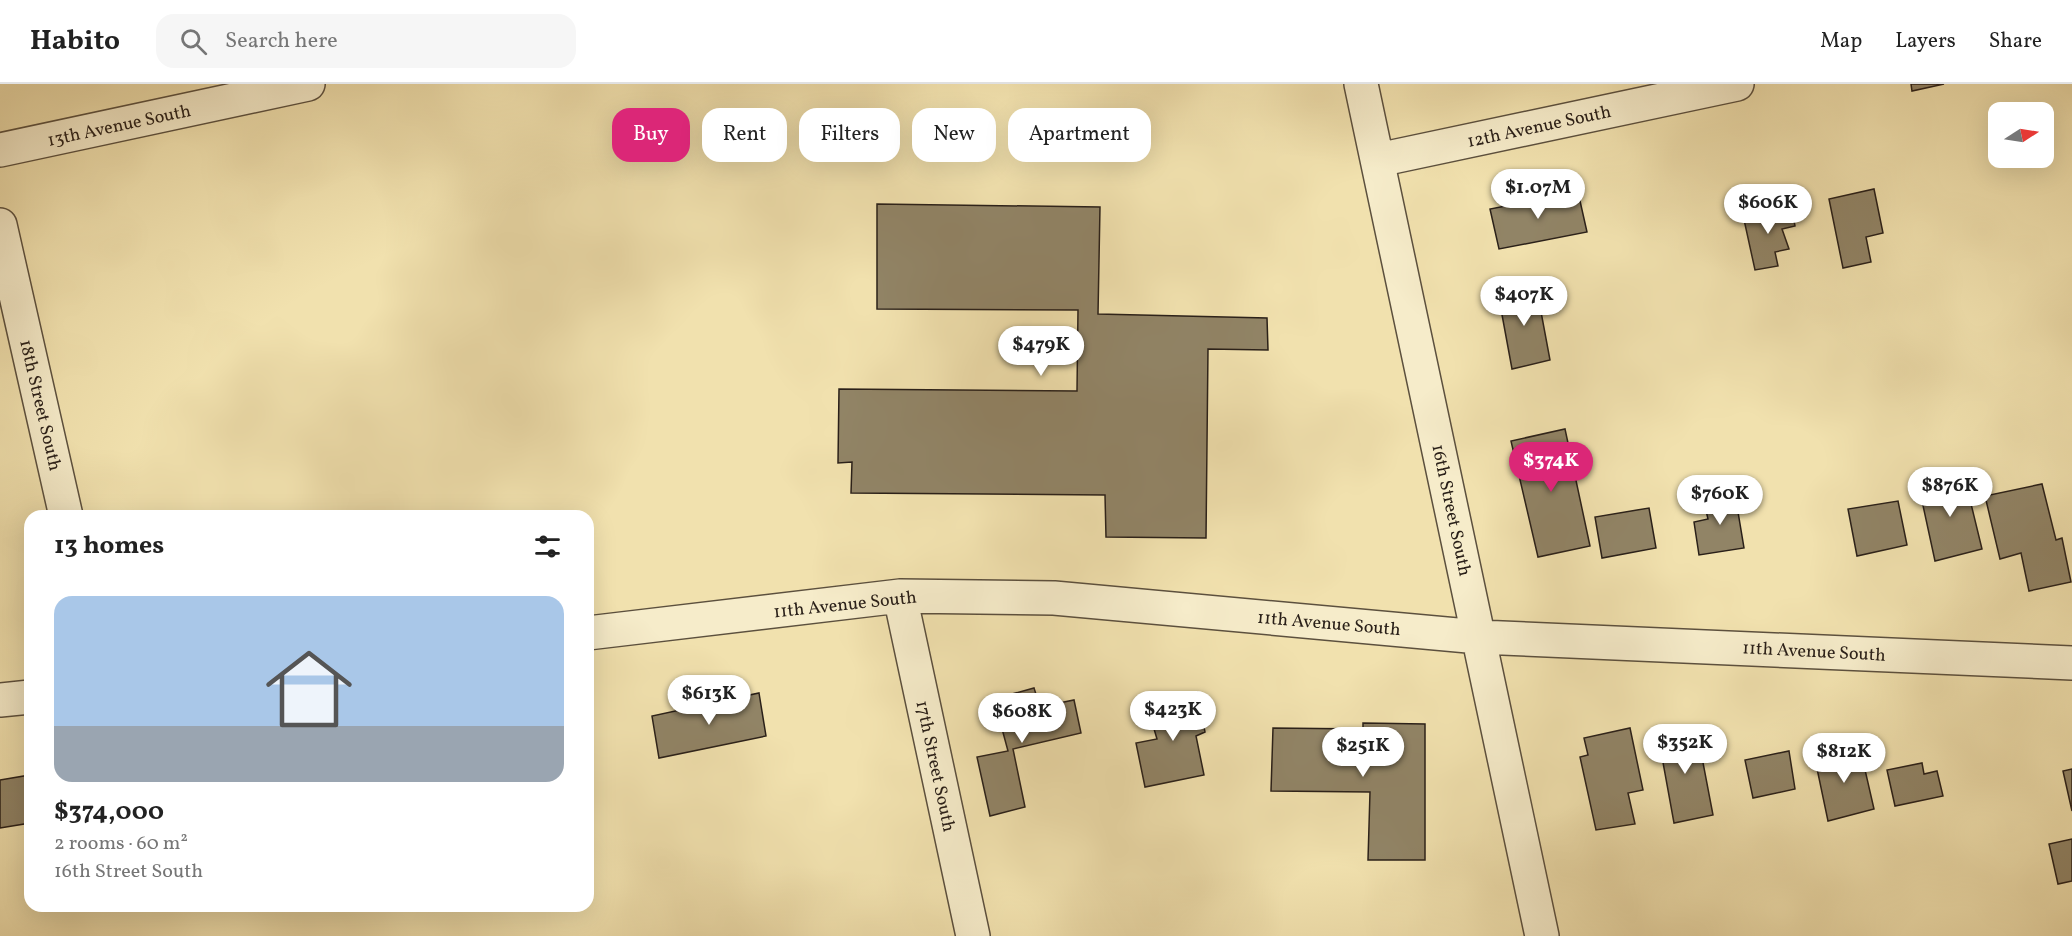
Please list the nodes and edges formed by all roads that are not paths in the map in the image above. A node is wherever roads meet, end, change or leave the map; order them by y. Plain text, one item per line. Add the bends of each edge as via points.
1 (308, 84) edge
2 (1361, 84) edge
3 (1737, 84) edge
4 (0, 150) edge
5 (1377, 160) junction
6 (0, 225) edge
7 (65, 510) edge
8 (900, 596) junction
9 (594, 632) edge
10 (1479, 636) junction
11 (2072, 663) edge
12 (24, 698) edge
13 (0, 700) edge
14 (973, 936) edge
15 (1542, 936) edge

1 - 4 street, 13th Avenue South
2 - 5 street, 16th Street South
3 - 5 street, 12th Avenue South
5 - 10 street, 16th Street South
6 - 7 street, 18th Street South
8 - 9 street, 11th Avenue South
8 - 10 street, 11th Avenue South via 1054,598
8 - 14 street, 17th Street South
10 - 11 street, 11th Avenue South
10 - 15 street, 16th Street South
12 - 13 street

